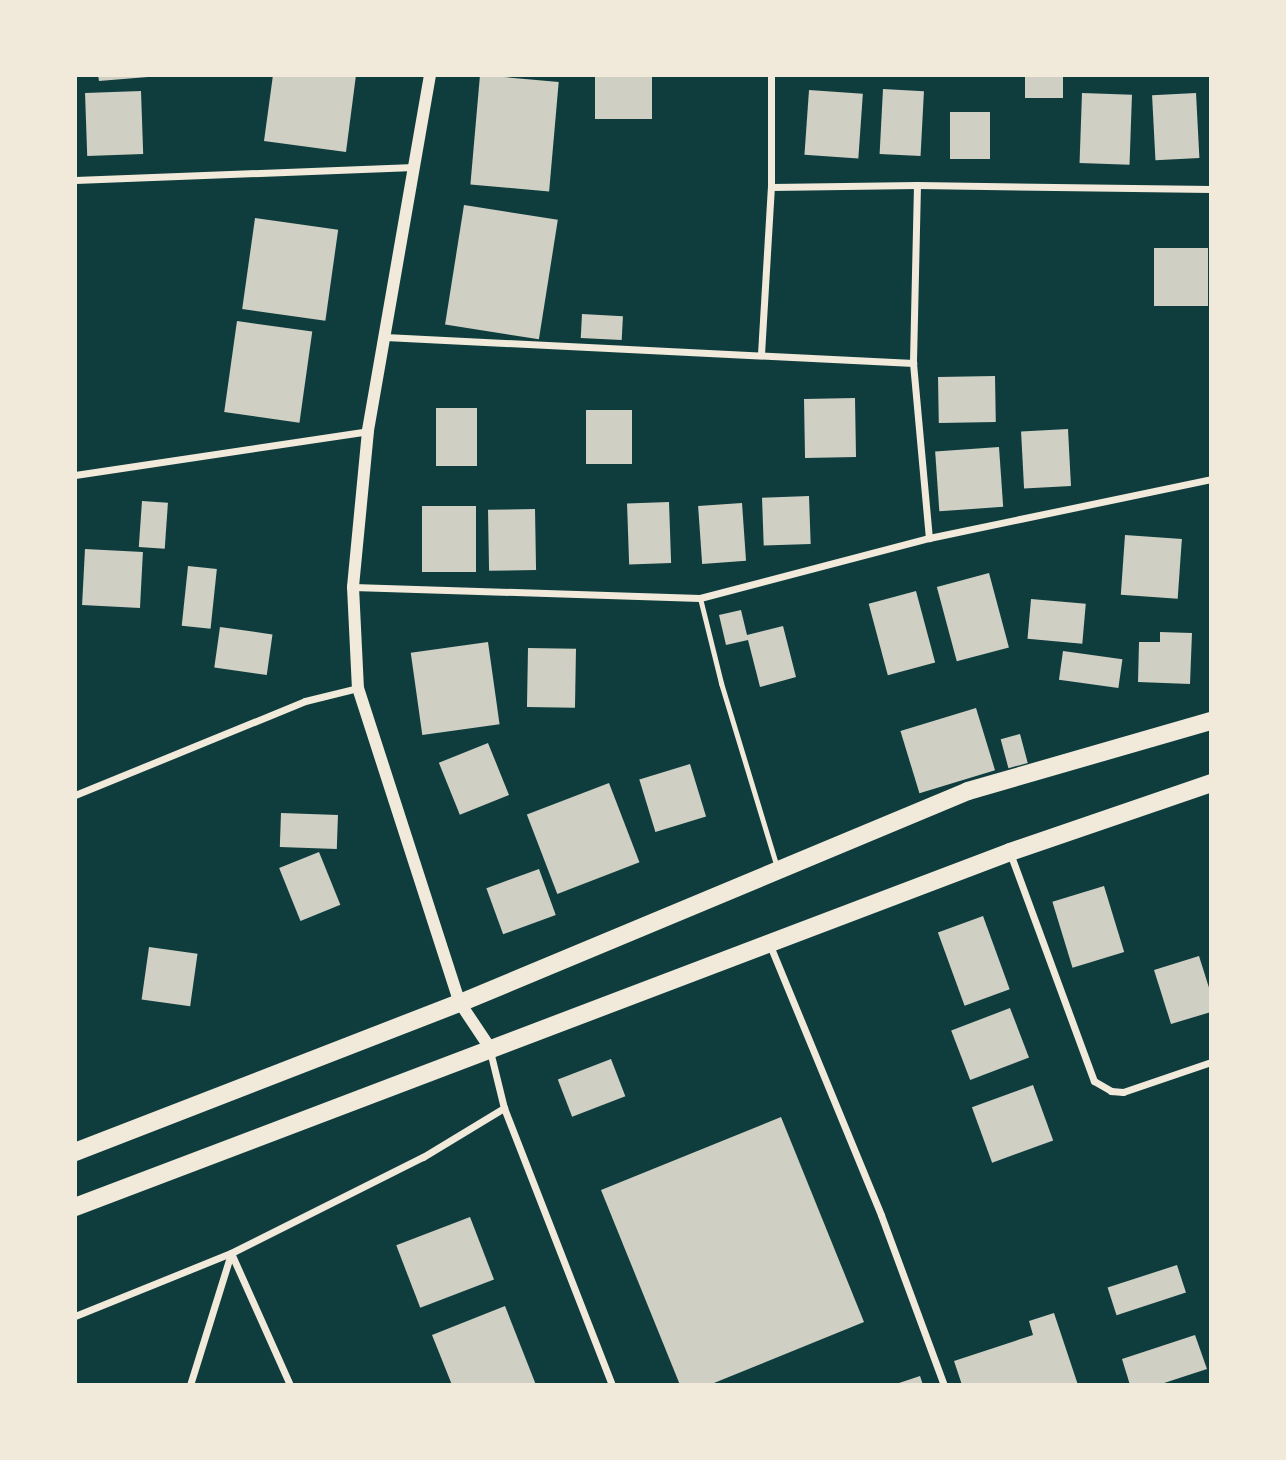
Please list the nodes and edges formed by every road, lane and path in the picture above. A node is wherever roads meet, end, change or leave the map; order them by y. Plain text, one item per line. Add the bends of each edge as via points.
1 (430, 75) edge
2 (771, 75) edge
3 (414, 167) junction
4 (75, 180) edge
5 (917, 185) junction
6 (771, 187) junction
7 (1211, 189) edge
8 (384, 337) junction
9 (761, 354) junction
10 (913, 363) junction
11 (368, 431) junction
12 (75, 475) edge
13 (1211, 479) edge
14 (929, 538) junction
15 (352, 587) junction
16 (699, 598) junction
17 (358, 688) junction
18 (1211, 721) edge
19 (1211, 783) edge
20 (75, 795) edge
21 (1010, 852) junction
22 (778, 870) junction
23 (769, 943) junction
24 (460, 1003) junction
25 (490, 1048) junction
26 (1211, 1062) edge
27 (504, 1108) junction
28 (75, 1152) edge
29 (75, 1207) edge
30 (231, 1253) junction
31 (75, 1316) edge
32 (190, 1385) edge
33 (290, 1385) edge
34 (612, 1385) edge
35 (944, 1385) edge

1 - 3 street
2 - 6 street
3 - 4 street
3 - 8 street
5 - 6 street
5 - 7 street
5 - 10 street
6 - 9 street
8 - 9 street
8 - 11 street
9 - 10 street
10 - 14 street
11 - 12 street
11 - 15 street
13 - 14 street
14 - 16 street
15 - 16 street
15 - 17 street
16 - 22 lane
17 - 20 street via 305,701
17 - 24 street
18 - 22 main road via 968,791
19 - 21 main road
21 - 23 main road
21 - 26 street via 1094,1081 1123,1092
22 - 24 main road
23 - 25 main road
23 - 35 street via 881,1215
24 - 25 street
24 - 28 main road
25 - 27 street
25 - 29 main road
27 - 30 street via 423,1157
27 - 34 street
30 - 31 street
30 - 32 street
30 - 33 street

